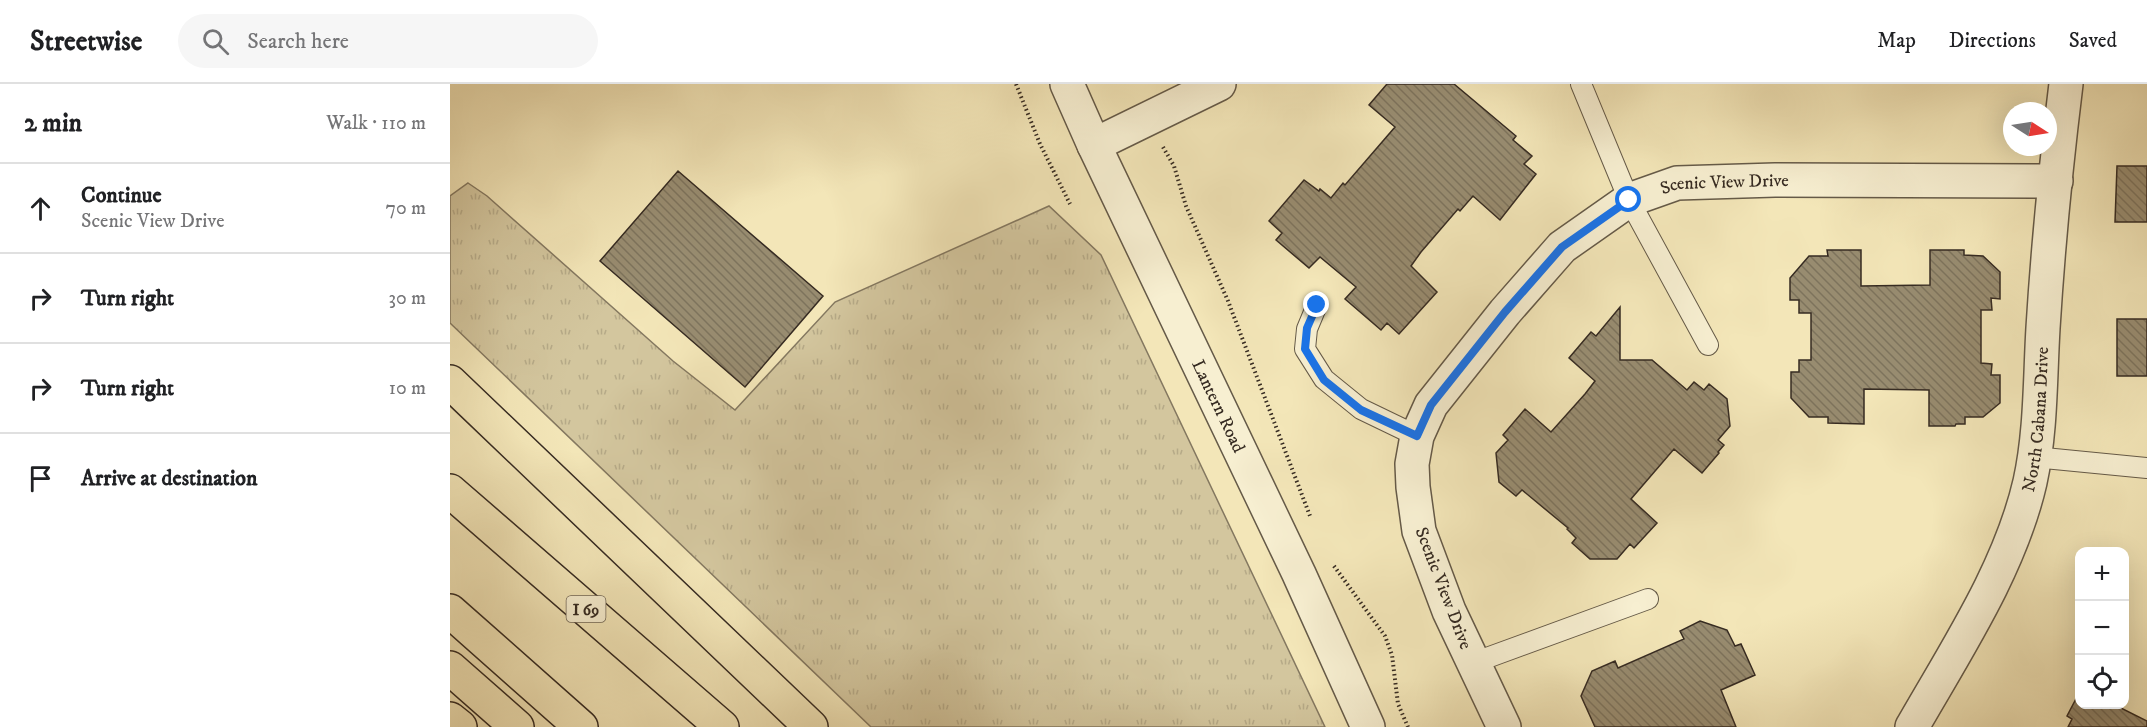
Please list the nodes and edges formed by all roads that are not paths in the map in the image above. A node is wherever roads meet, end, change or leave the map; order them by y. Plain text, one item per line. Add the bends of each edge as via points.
1 (1067, 84) edge
2 (1219, 84) edge
3 (1581, 84) edge
4 (2066, 84) edge
5 (1094, 145) junction
6 (2056, 181) junction
7 (1629, 200) junction
8 (1317, 305) dead end
9 (1708, 345) dead end
10 (450, 381) edge
11 (1417, 436) junction
12 (2034, 457) junction
13 (2147, 468) edge
14 (450, 491) edge
15 (1648, 599) dead end
16 (450, 611) edge
17 (1473, 663) junction
18 (450, 668) edge
19 (450, 719) edge
20 (460, 727) edge
21 (517, 727) edge
22 (581, 727) edge
23 (722, 727) edge
24 (811, 727) edge
25 (1368, 727) edge
26 (1504, 727) edge
27 (1912, 727) edge

1 - 5 street, Lantern Road
2 - 5 street
3 - 7 lane
4 - 6 street, North Cabana Drive
5 - 25 street, Lantern Road
6 - 7 street, Scenic View Drive via 1677,183
6 - 12 street, North Cabana Drive
7 - 9 lane
7 - 11 street, Scenic View Drive via 1562,247 1431,405
8 - 11 lane via 1307,328 1305,349 1324,380 1361,410
10 - 24 highway
11 - 17 street, Scenic View Drive via 1412,464 1419,531
12 - 13 lane
12 - 27 street, North Cabana Drive via 2012,542 1971,626
14 - 23 highway, I 69
15 - 17 lane
16 - 22 highway
17 - 26 street, Scenic View Drive
18 - 21 highway
19 - 20 highway

